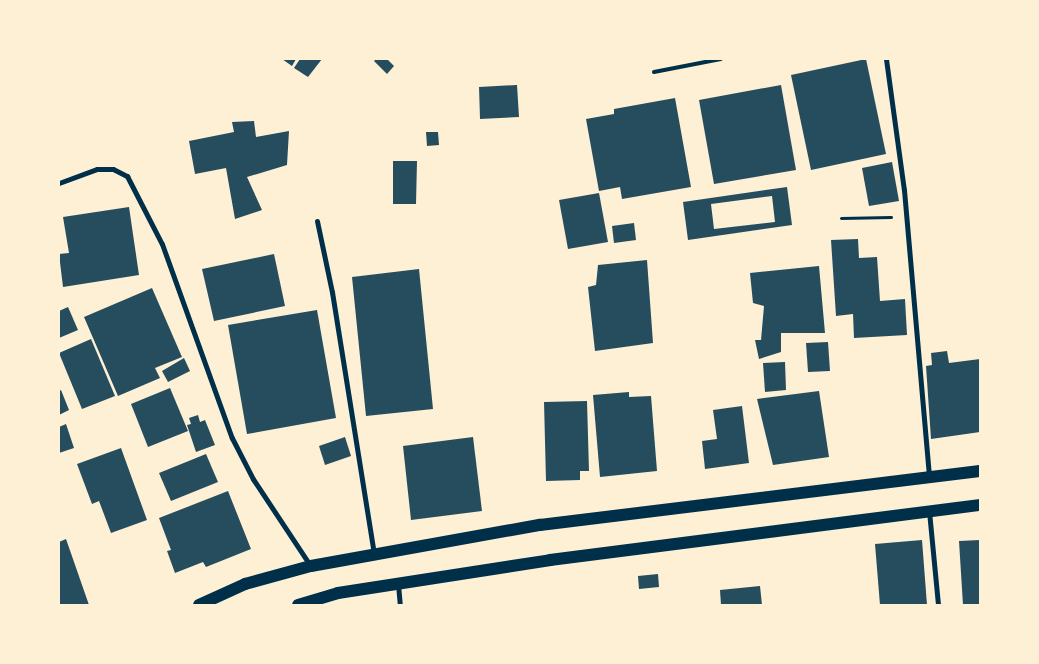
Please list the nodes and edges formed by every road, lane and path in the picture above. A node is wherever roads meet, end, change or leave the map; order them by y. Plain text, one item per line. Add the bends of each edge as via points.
1 (722, 59) edge
2 (886, 59) edge
3 (654, 72) dead end
4 (59, 183) edge
5 (906, 217) junction
6 (841, 218) dead end
7 (317, 221) dead end
8 (980, 472) edge
9 (929, 477) junction
10 (980, 505) edge
11 (928, 510) junction
12 (374, 554) junction
13 (310, 566) junction
14 (398, 583) junction
15 (199, 605) edge
16 (298, 605) edge
17 (400, 605) edge
18 (938, 605) edge

1 - 3 lane
2 - 5 street
4 - 13 street via 97,169 113,169 127,176 162,244 232,438 253,479
5 - 6 path
5 - 9 street
7 - 12 street via 332,292
8 - 9 main road
9 - 12 main road via 540,525
10 - 11 main road
11 - 14 main road
11 - 18 street
12 - 13 main road
13 - 15 main road via 245,584
14 - 16 main road via 338,593
14 - 17 street

